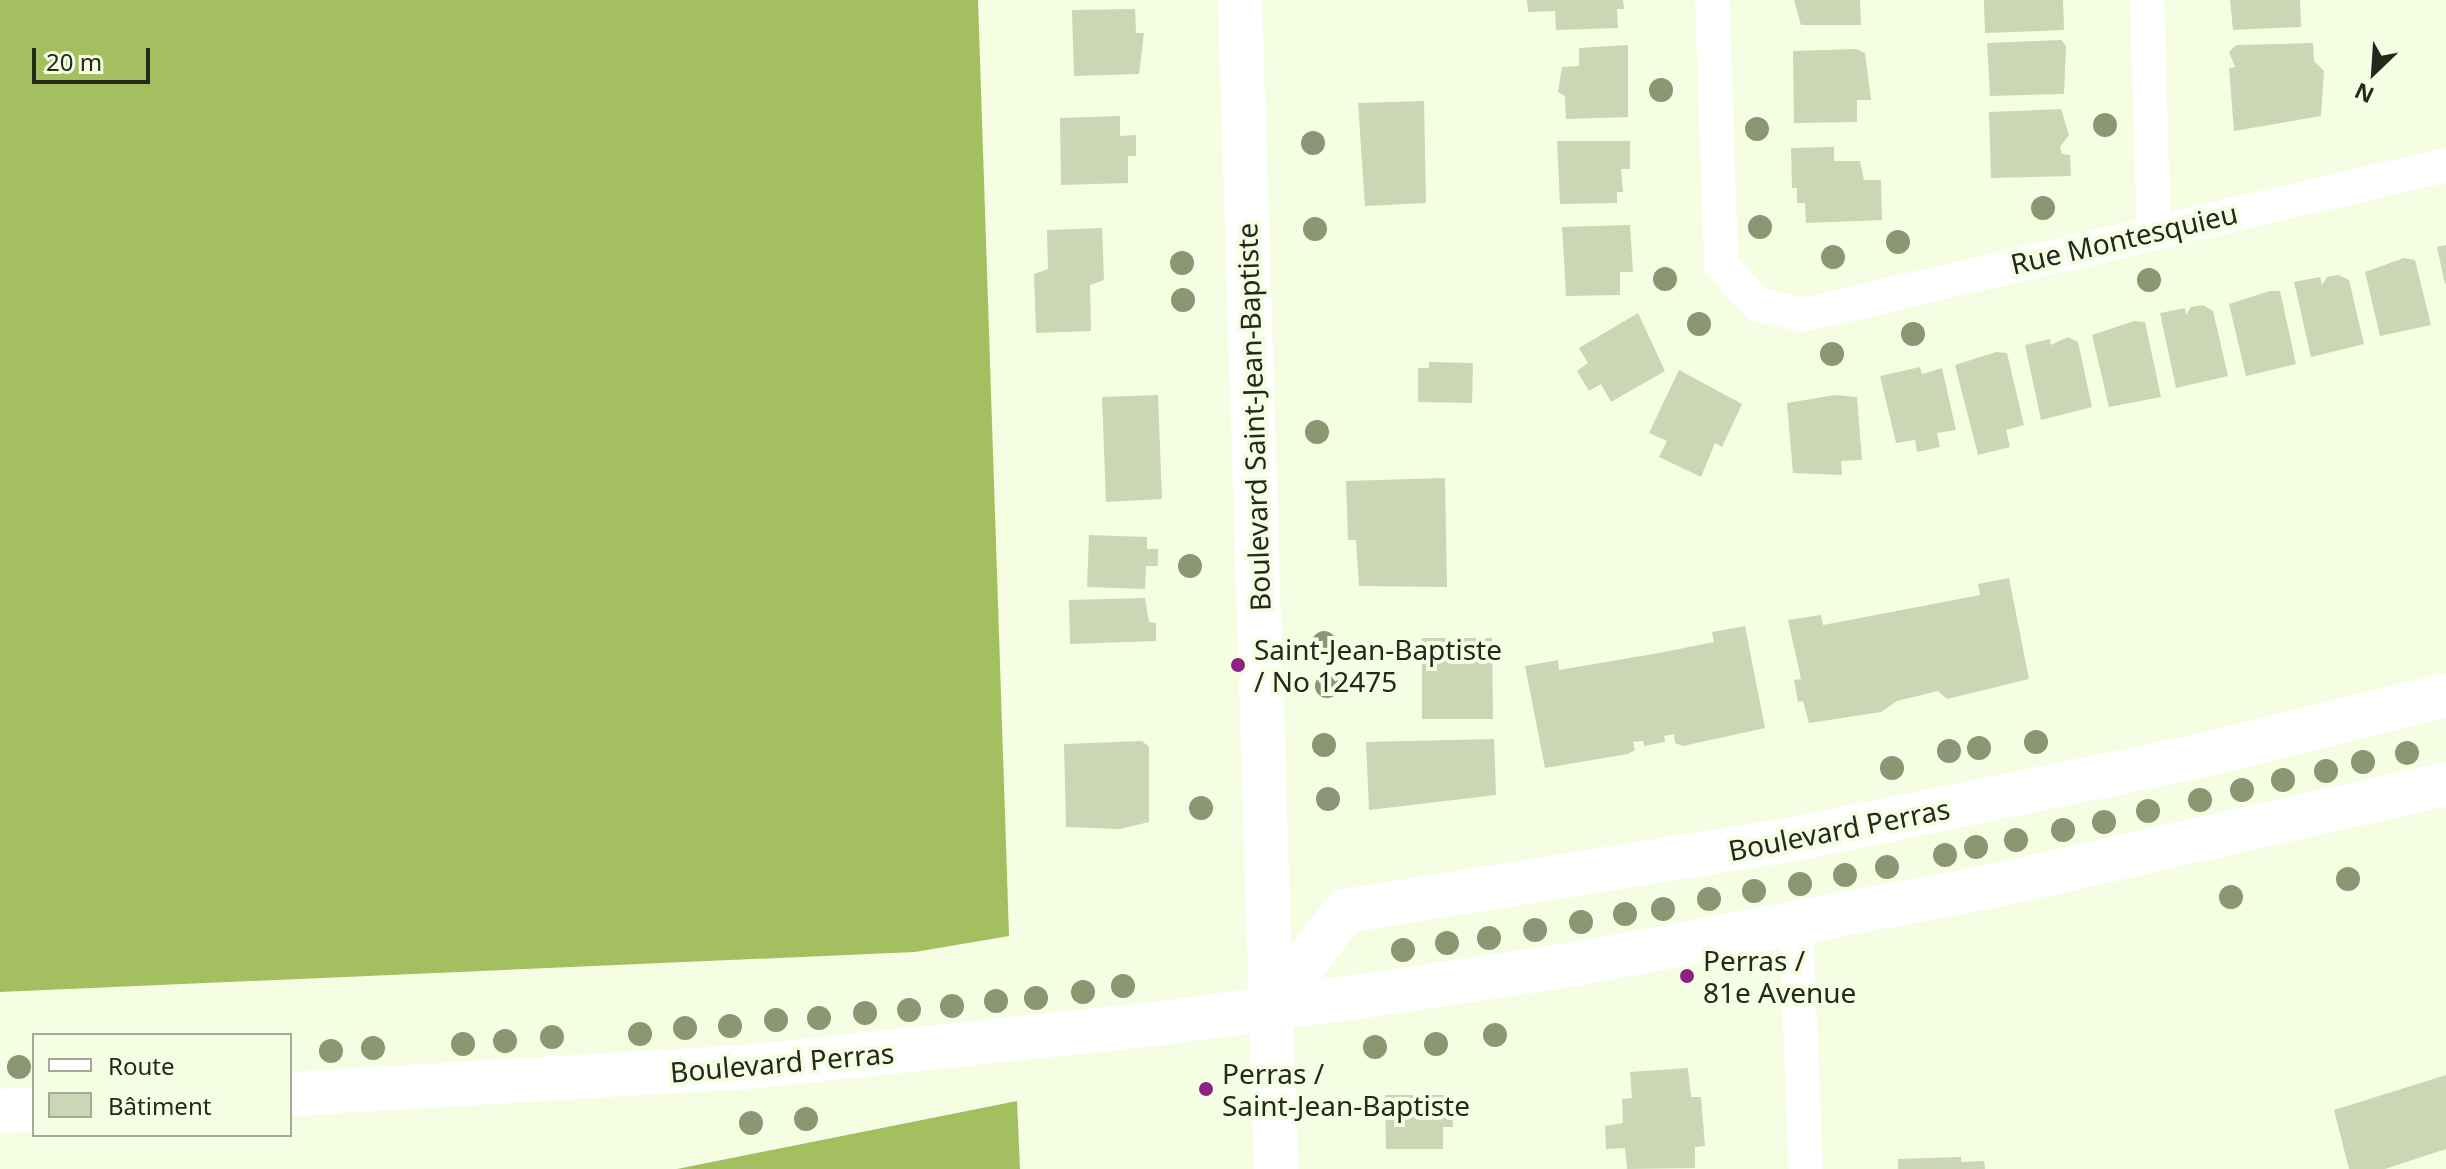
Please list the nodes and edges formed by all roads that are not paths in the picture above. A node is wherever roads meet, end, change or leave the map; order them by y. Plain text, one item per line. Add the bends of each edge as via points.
1 (1240, 0) edge
2 (1712, 0) edge
3 (2147, 0) edge
4 (2446, 165) edge
5 (2154, 230) junction
6 (2446, 695) edge
7 (2446, 784) edge
8 (1796, 924) junction
9 (1272, 1007) junction
10 (292, 1094) edge
11 (32, 1109) edge
12 (0, 1111) edge
13 (1276, 1169) edge
14 (1806, 1169) edge

1 - 9 main road, Boulevard Saint-Jean-Baptiste
2 - 5 street, Rue Montesquieu via 1721,264 1757,304 1803,315
3 - 5 street
4 - 5 street, Rue Montesquieu
6 - 9 main road, Boulevard Perras via 2186,759 1783,841 1345,911
7 - 8 main road, Boulevard Perras via 2016,881
8 - 9 main road, Boulevard Perras via 1581,963
8 - 14 street
9 - 10 main road, Boulevard Perras via 746,1067
9 - 13 main road, Boulevard Saint-Jean-Baptiste
11 - 12 main road

